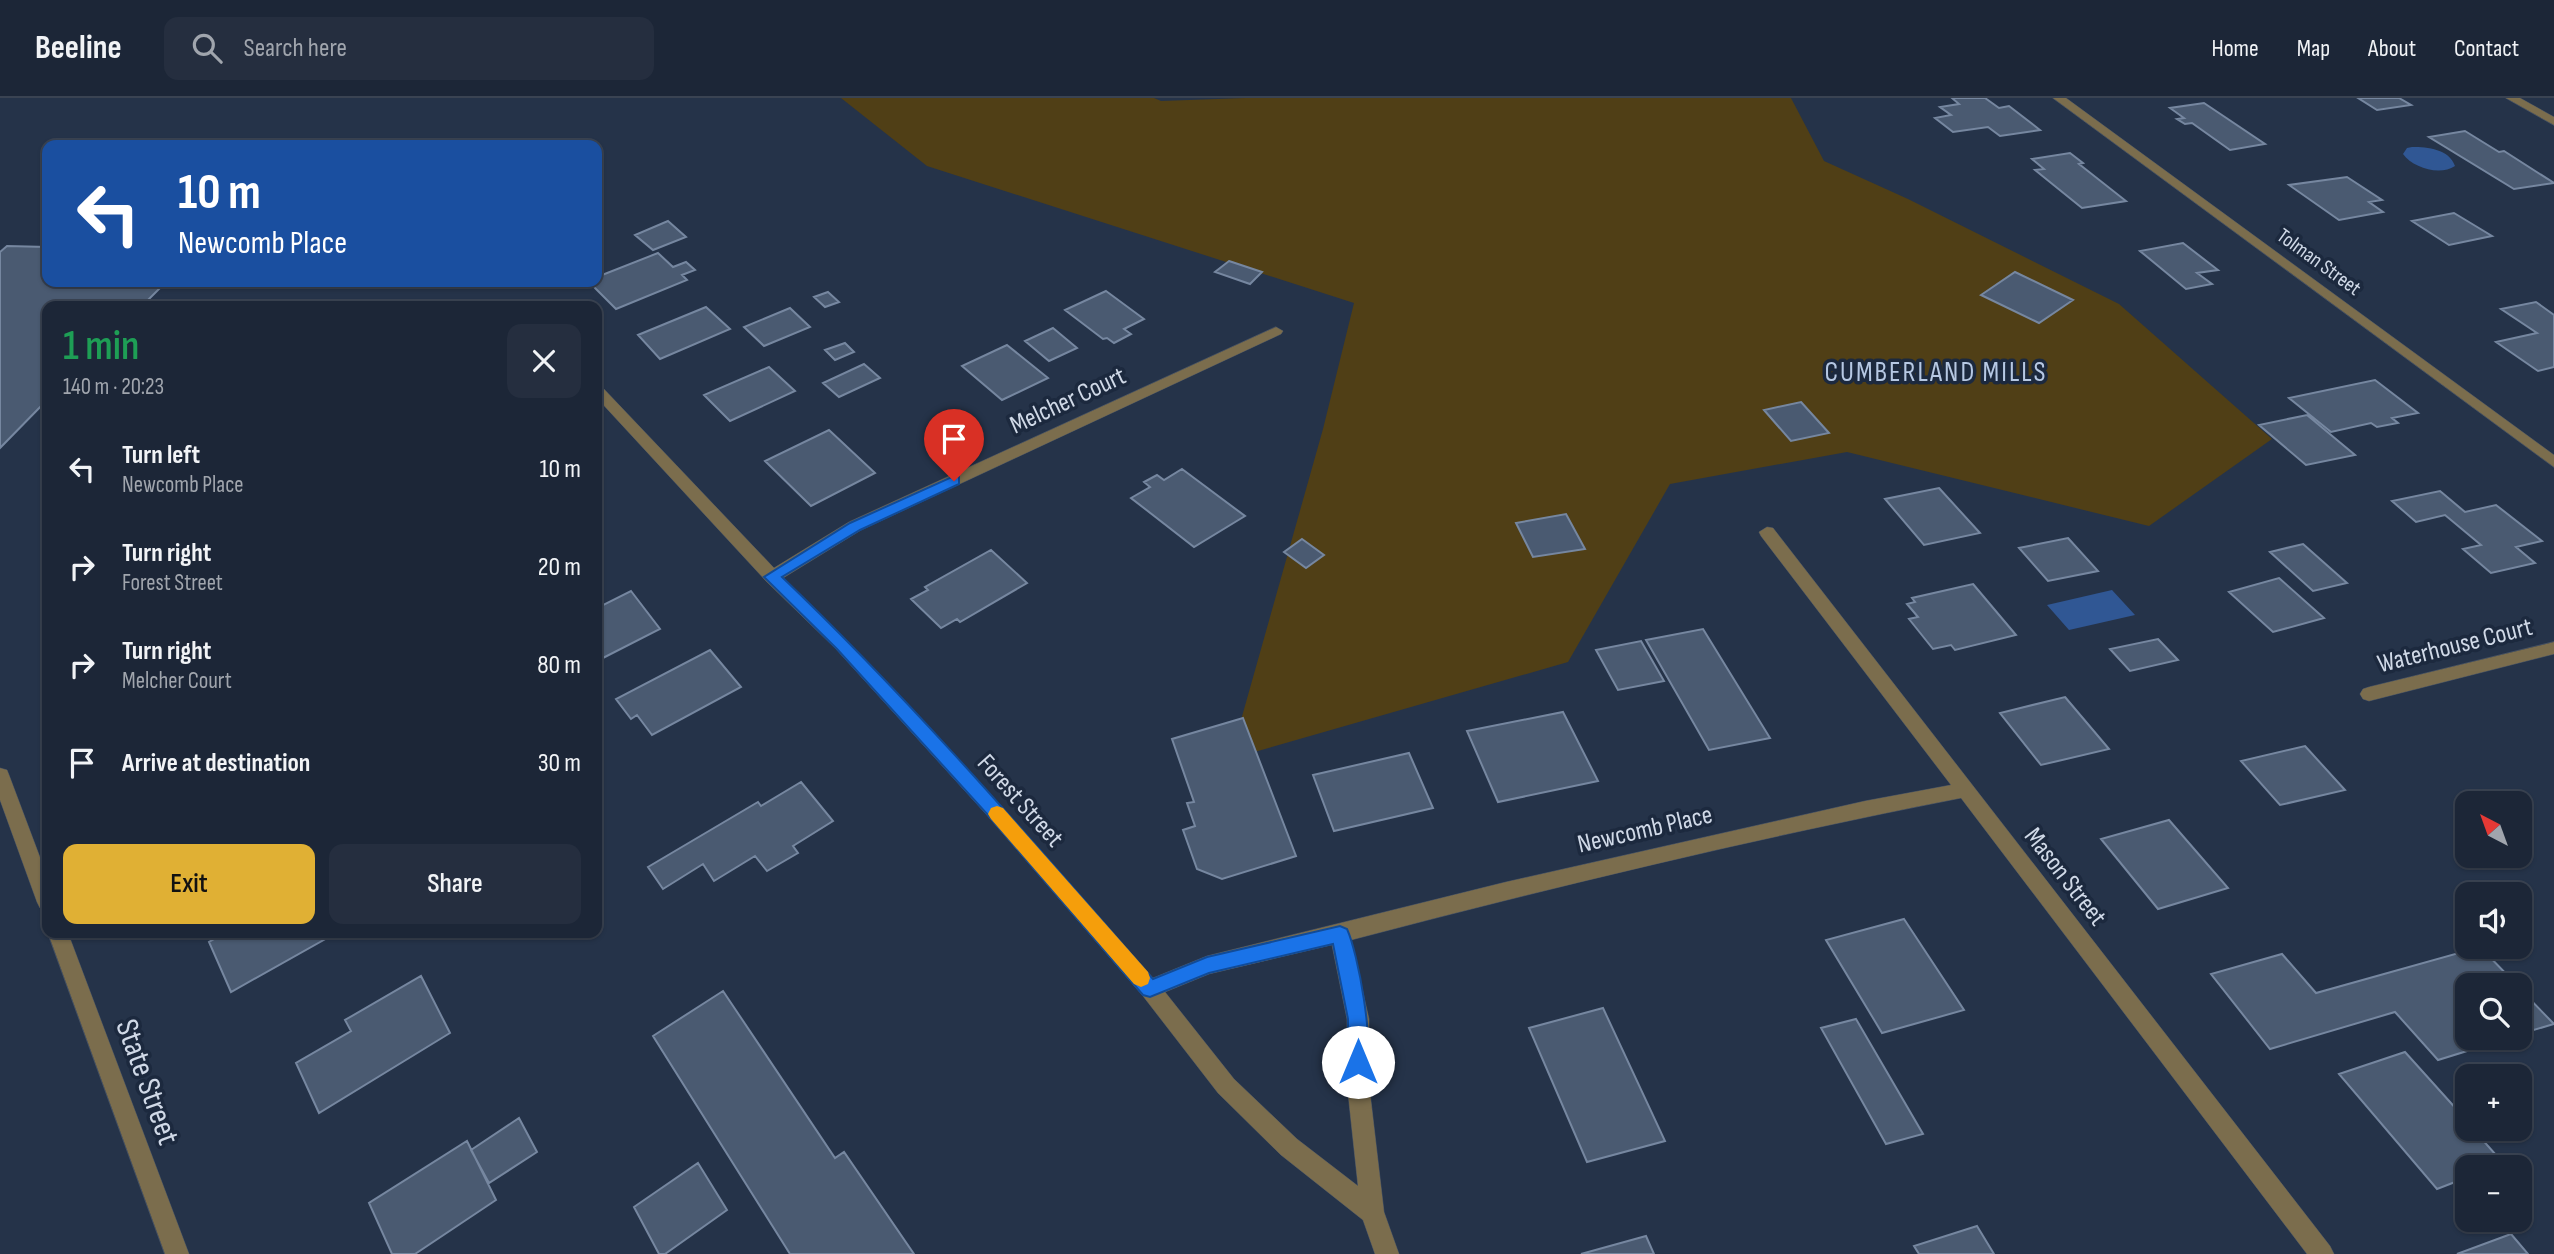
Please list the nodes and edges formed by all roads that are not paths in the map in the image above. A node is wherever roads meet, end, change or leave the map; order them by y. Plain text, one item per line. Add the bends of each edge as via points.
1 (2059, 98) edge
2 (2512, 98) edge
3 (2554, 122) edge
4 (1276, 331) dead end
5 (602, 395) edge
6 (2554, 462) edge
7 (1767, 532) dead end
8 (772, 577) junction
9 (2554, 648) edge
10 (2369, 694) dead end
11 (0, 775) edge
12 (1964, 790) junction
13 (42, 888) edge
14 (1340, 934) junction
15 (60, 938) edge
16 (1150, 989) junction
17 (1372, 1212) junction
18 (177, 1254) edge
19 (1387, 1254) edge
20 (2322, 1254) edge

1 - 6 street, Tolman Street
2 - 3 street
4 - 8 street, Melcher Court via 855,526
5 - 8 street, Forest Street
7 - 12 street, Mason Street
8 - 16 street, Forest Street via 871,675
9 - 10 street, Waterhouse Court
11 - 13 street
12 - 14 street, Newcomb Place via 1506,891
12 - 20 street, Mason Street
14 - 16 street, Newcomb Place via 1207,965
14 - 17 street via 1358,1019 1357,1084
15 - 18 street, State Street
16 - 17 street, Forest Street via 1226,1086 1289,1147
17 - 19 street

